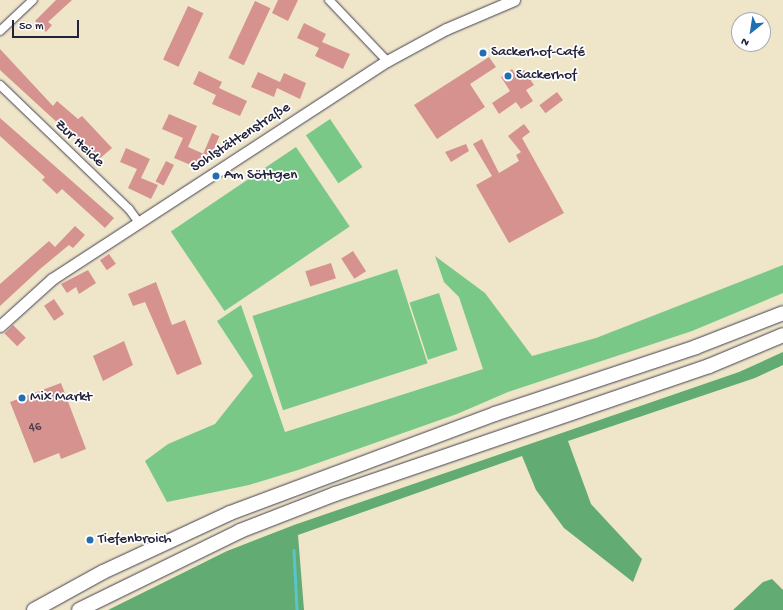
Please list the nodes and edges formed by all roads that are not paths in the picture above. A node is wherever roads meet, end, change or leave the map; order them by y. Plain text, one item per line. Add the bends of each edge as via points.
1 (33, 0) edge
2 (329, 0) edge
3 (514, 0) edge
4 (0, 31) edge
5 (387, 61) junction
6 (0, 85) edge
7 (138, 223) junction
8 (783, 312) edge
9 (0, 326) edge
10 (783, 335) edge
11 (34, 610) edge
12 (79, 610) edge

1 - 4 street
2 - 5 street
3 - 5 street, Sohlstättenstraße via 446,29
5 - 7 street, Sohlstättenstraße
6 - 7 street, Zur Heide via 132,213
7 - 9 street, Sohlstättenstraße via 52,279
8 - 11 highway via 696,347 495,414 230,513 103,572
10 - 12 highway via 709,366 335,494 248,528

